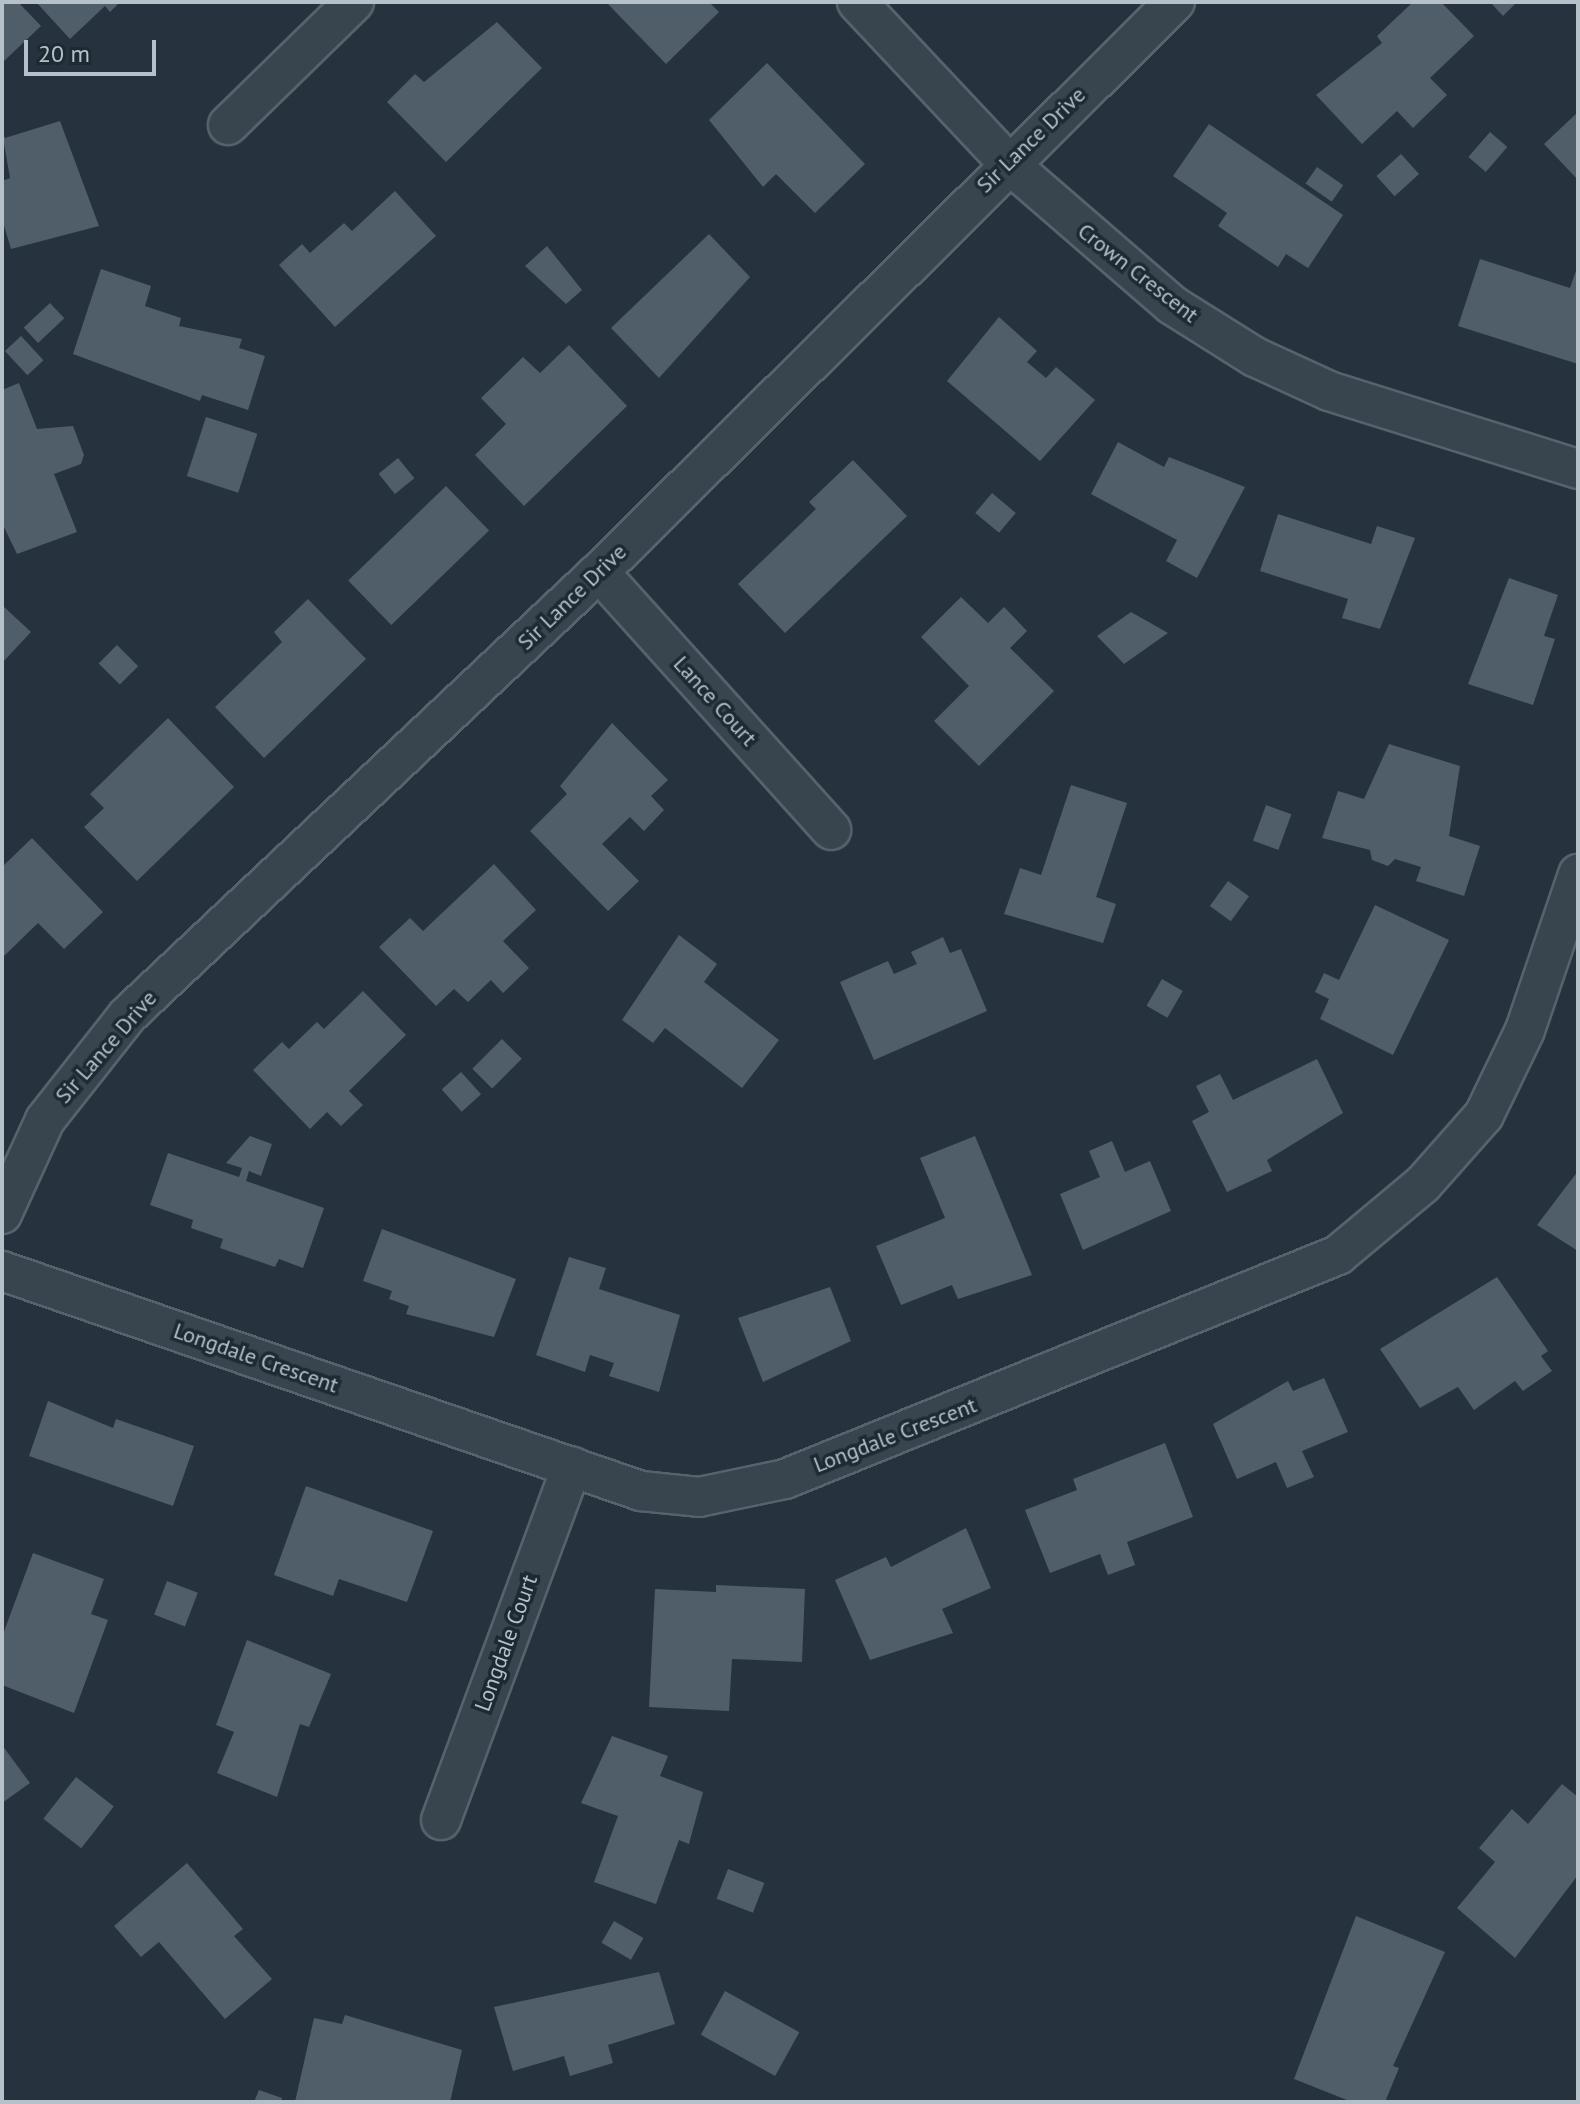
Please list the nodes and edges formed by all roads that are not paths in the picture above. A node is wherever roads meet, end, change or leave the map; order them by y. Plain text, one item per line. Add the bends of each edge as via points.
1 (354, 2) edge
2 (857, 2) edge
3 (1175, 2) edge
4 (228, 125) dead end
5 (1007, 162) junction
6 (1578, 469) edge
7 (599, 572) junction
8 (831, 830) dead end
9 (1578, 874) edge
10 (2, 1214) edge
11 (2, 1271) edge
12 (572, 1466) junction
13 (441, 1820) dead end

1 - 4 street
2 - 5 street, Crown Crescent
3 - 5 street, Sir Lance Drive
5 - 6 street, Crown Crescent via 1161,296 1255,357 1329,391
5 - 7 street, Sir Lance Drive
7 - 8 street, Lance Court
7 - 10 street, Sir Lance Drive via 128,1015 45,1120
9 - 12 street, Longdale Crescent via 1525,1030 1484,1115 1423,1184 1338,1255 785,1479 699,1497 641,1491
11 - 12 street, Longdale Crescent
12 - 13 street, Longdale Court

